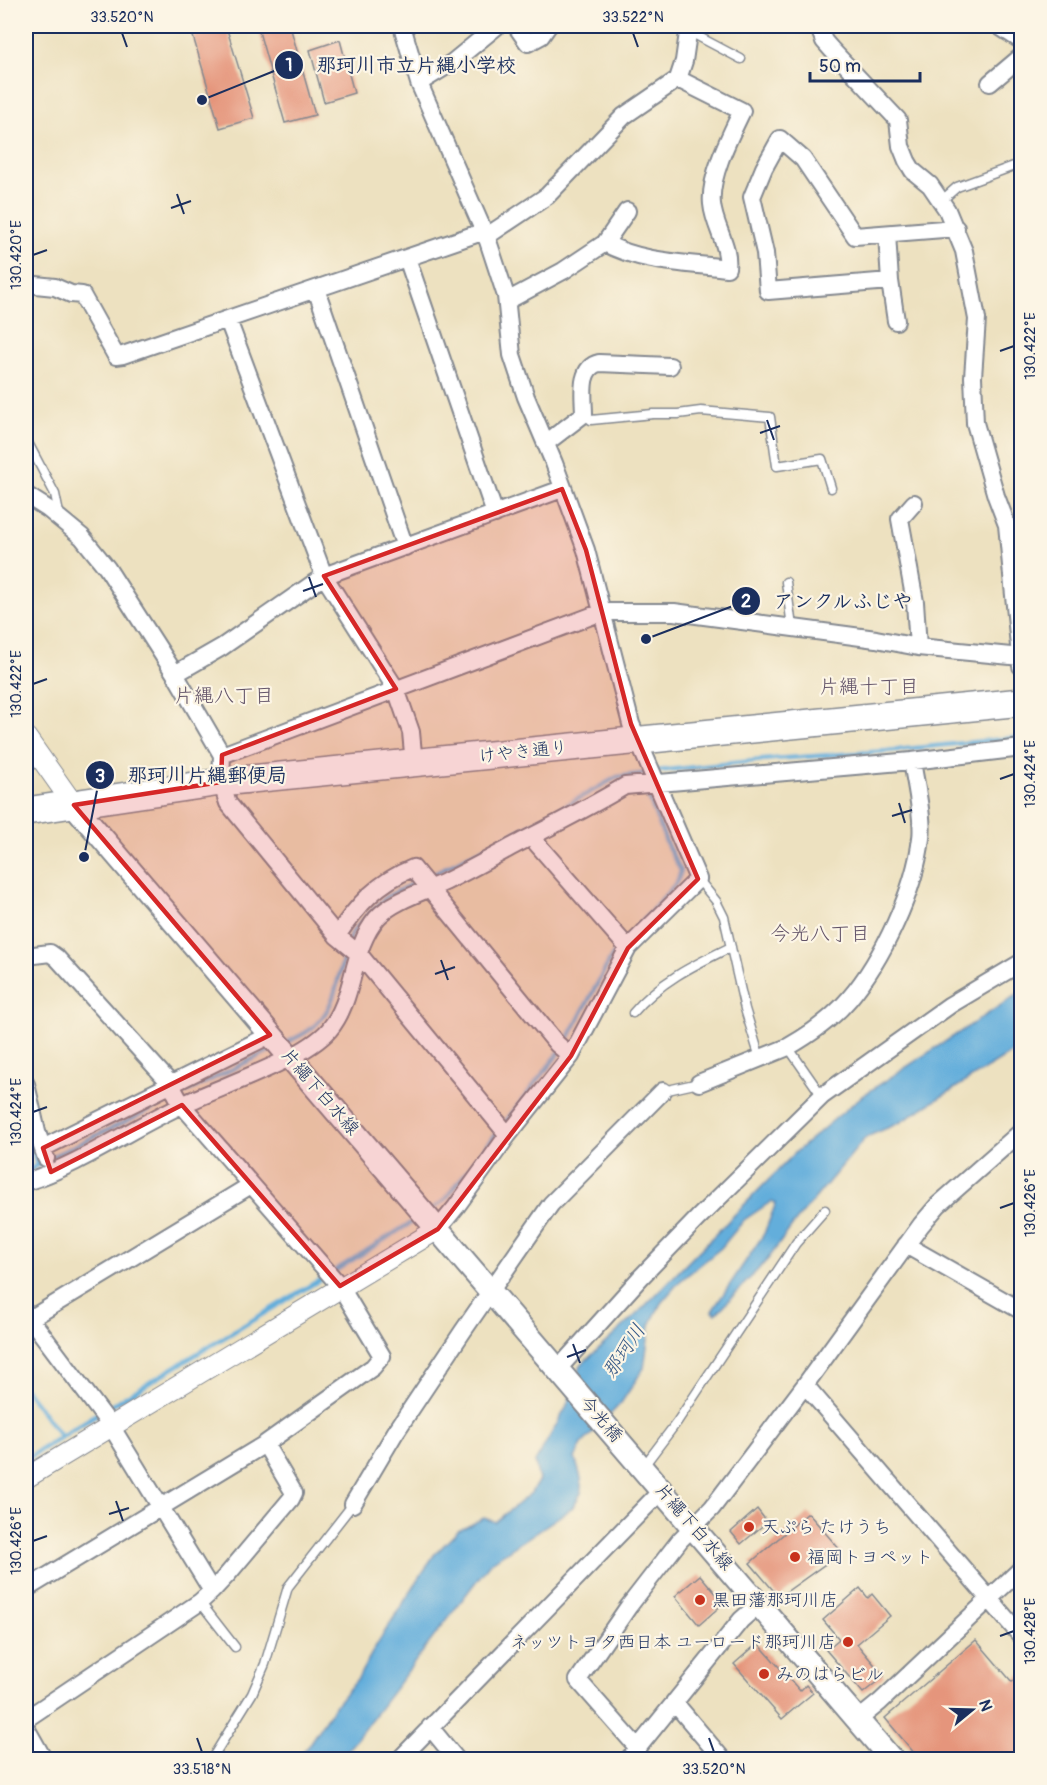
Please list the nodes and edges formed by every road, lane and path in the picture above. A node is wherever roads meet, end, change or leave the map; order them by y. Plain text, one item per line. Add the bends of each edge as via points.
1 (402, 26) edge
2 (497, 26) edge
3 (516, 26) edge
4 (549, 26) edge
5 (999, 26) edge
6 (689, 28) edge
7 (822, 29) edge
8 (1022, 41) edge
9 (1022, 56) edge
10 (741, 59) dead end
11 (678, 79) junction
12 (990, 82) dead end
13 (419, 83) junction
14 (1022, 163) edge
15 (941, 201) junction
16 (627, 211) dead end
17 (956, 228) junction
18 (486, 233) junction
19 (887, 234) junction
20 (604, 243) junction
21 (407, 258) junction
22 (890, 281) junction
23 (26, 284) edge
24 (316, 289) junction
25 (507, 301) junction
26 (228, 320) junction
27 (896, 321) dead end
28 (670, 366) dead end
29 (584, 414) junction
30 (26, 439) edge
31 (546, 443) junction
32 (831, 488) dead end
33 (562, 489) junction
34 (26, 495) edge
35 (914, 503) dead end
36 (495, 514) junction
37 (60, 519) junction
38 (1007, 525) junction
39 (1022, 533) edge
40 (405, 547) junction
41 (324, 576) junction
42 (786, 582) dead end
43 (602, 612) junction
44 (792, 627) junction
45 (918, 647) junction
46 (1021, 662) edge
47 (175, 674) junction
48 (396, 690) junction
49 (1022, 702) edge
50 (26, 737) edge
51 (1022, 748) edge
52 (643, 753) junction
53 (222, 755) junction
54 (912, 761) junction
55 (414, 764) junction
56 (221, 782) junction
57 (656, 784) junction
58 (74, 805) junction
59 (26, 811) edge
60 (531, 837) junction
61 (698, 879) junction
62 (428, 889) junction
63 (337, 936) junction
64 (731, 947) junction
65 (628, 948) junction
66 (359, 954) junction
67 (26, 956) edge
68 (1022, 962) edge
69 (633, 1013) dead end
70 (270, 1035) junction
71 (788, 1047) junction
72 (291, 1056) junction
73 (571, 1056) junction
74 (760, 1058) junction
75 (170, 1083) junction
76 (699, 1083) joint
77 (26, 1084) edge
78 (663, 1091) joint
79 (822, 1096) junction
80 (182, 1104) junction
81 (1022, 1131) edge
82 (508, 1135) junction
83 (43, 1148) junction
84 (51, 1172) junction
85 (26, 1182) edge
86 (251, 1185) junction
87 (825, 1210) dead end
88 (438, 1229) junction
89 (906, 1245) junction
90 (340, 1287) junction
91 (491, 1290) junction
92 (1022, 1311) edge
93 (28, 1316) edge
94 (562, 1374) junction
95 (805, 1385) junction
96 (111, 1426) junction
97 (265, 1444) junction
98 (639, 1463) junction
99 (26, 1478) edge
100 (662, 1490) junction
101 (353, 1504) joint
102 (161, 1506) junction
103 (694, 1526) junction
104 (1022, 1568) edge
105 (26, 1589) edge
106 (206, 1596) junction
107 (989, 1599) junction
108 (759, 1604) junction
109 (1022, 1637) edge
110 (235, 1647) dead end
111 (674, 1702) junction
112 (26, 1719) edge
113 (858, 1720) junction
114 (430, 1727) junction
115 (26, 1728) edge
116 (633, 1753) edge
117 (886, 1757) edge
118 (44, 1760) edge
119 (211, 1760) edge
120 (399, 1760) edge
121 (458, 1760) edge
122 (723, 1760) edge

1 - 13 street
2 - 13 street via 453,62
3 - 4 street via 528,43
5 - 8 street
6 - 10 lane
6 - 11 street
7 - 15 street via 824,41 898,120 907,161
9 - 12 street
11 - 18 street via 624,116 538,204
11 - 20 street via 742,111 712,193 727,252 727,268 641,257
13 - 18 street
14 - 15 lane via 957,187
15 - 17 street
16 - 20 street
17 - 19 street
17 - 38 street via 977,319 975,423
18 - 21 street
18 - 25 street
19 - 22 street
19 - 22 street via 855,236 803,159 780,139 752,197 765,253 768,291
20 - 25 street
21 - 24 street
21 - 36 street
22 - 27 street
23 - 26 street via 82,295 116,356
24 - 26 street
24 - 40 street
25 - 31 street via 513,355
26 - 41 street
28 - 29 street via 593,364 584,378
29 - 31 street
29 - 32 lane via 591,420 701,411 770,417 777,466 822,459
30 - 37 lane via 56,494
31 - 33 street
33 - 36 street
33 - 43 street via 586,550
34 - 37 street
35 - 45 street via 900,519 915,602
36 - 40 street
37 - 47 street via 102,561
38 - 39 street
38 - 46 street
40 - 41 street
41 - 47 street via 222,647
41 - 48 street
42 - 44 lane
43 - 44 street via 674,612
43 - 48 street
43 - 52 street via 631,724
44 - 45 street
45 - 46 street
47 - 53 street
48 - 53 street
48 - 55 street via 411,732
49 - 52 highway, けやき通り
50 - 58 street
51 - 54 street
52 - 55 highway, けやき通り
52 - 57 street
53 - 56 street
54 - 57 street
54 - 71 street via 922,836 894,926 848,1000
55 - 56 highway, けやき通り
56 - 58 highway, けやき通り
56 - 63 street via 228,803
57 - 60 street via 625,786
57 - 61 street
58 - 59 highway, けやき通り
58 - 70 main road, 片繩下白水線
60 - 62 street
60 - 65 street
61 - 64 lane via 724,917
61 - 65 street
62 - 63 street via 413,868 399,874 364,899
62 - 66 street via 378,918
62 - 73 street
63 - 66 street
64 - 69 lane via 668,980
64 - 74 lane
65 - 73 street
66 - 72 street via 338,1017 328,1031
66 - 82 street
67 - 75 street via 50,953 57,958
68 - 79 street via 950,1005
70 - 72 main road, 片繩下白水線
70 - 75 street
71 - 74 street
71 - 79 lane
72 - 80 street
72 - 88 main road, 片繩下白水線
73 - 82 street
74 - 76 street
75 - 80 street
75 - 83 street
76 - 78 lane
77 - 83 street
78 - 91 street via 551,1204
79 - 94 street via 641,1277
80 - 84 street
80 - 86 street
81 - 89 street via 938,1205
82 - 88 street
83 - 84 street
84 - 85 street
86 - 90 street
86 - 93 street
87 - 98 lane via 796,1243 677,1422
88 - 90 street
88 - 91 main road, 片繩下白水線
89 - 92 street
89 - 95 street
90 - 96 street
90 - 97 street via 382,1356
91 - 94 main road, 片繩下白水線
91 - 101 street via 395,1433
93 - 96 street
94 - 98 main road, 今光橋
95 - 103 street via 712,1508
95 - 107 street
96 - 99 street
96 - 102 street
97 - 102 street
97 - 106 street via 294,1493
98 - 100 main road, 片繩下白水線
100 - 103 main road, 片繩下白水線
100 - 114 street
101 - 119 lane via 288,1587 252,1694
102 - 105 street
102 - 106 street
103 - 108 main road, 片繩下白水線
103 - 116 street via 629,1606 578,1680
104 - 107 street
106 - 110 lane
106 - 112 street
107 - 109 street
107 - 113 street
108 - 111 street via 741,1620
108 - 113 main road, 片繩下白水線
111 - 116 street
111 - 122 street
113 - 117 main road, 片繩下白水線
114 - 120 street
114 - 121 street
115 - 118 street

